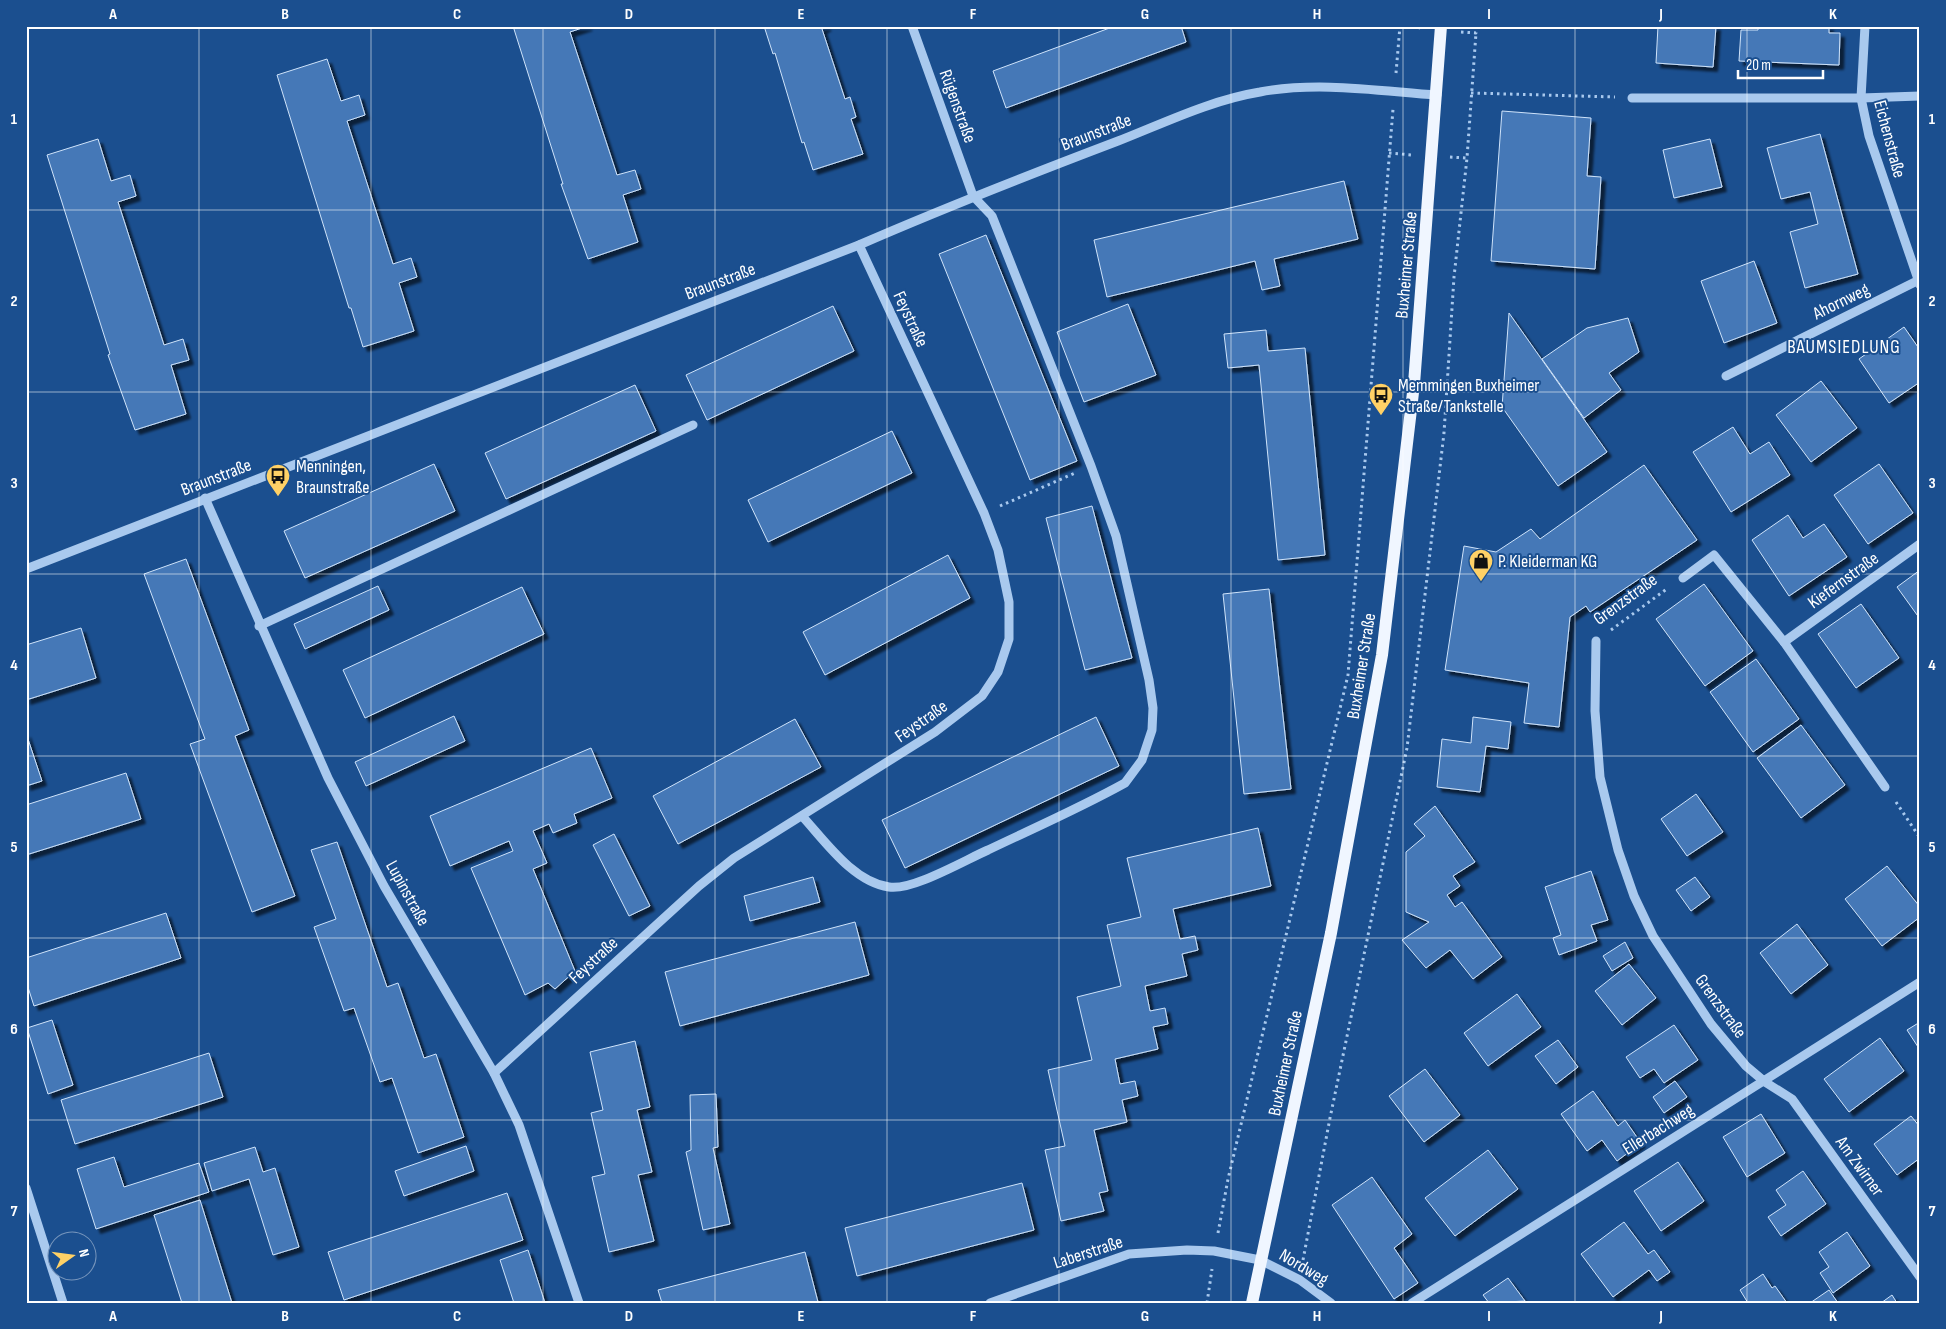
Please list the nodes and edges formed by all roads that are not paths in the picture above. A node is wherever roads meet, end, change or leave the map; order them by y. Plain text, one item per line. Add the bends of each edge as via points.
1 (912, 26) edge
2 (1441, 26) edge
3 (1865, 26) edge
4 (1437, 95) junction
5 (1920, 96) edge
6 (1632, 98) road end
7 (1861, 98) junction
8 (973, 196) junction
9 (858, 245) junction
10 (1918, 283) edge
11 (1726, 376) dead end
12 (693, 425) dead end
13 (205, 498) junction
14 (1920, 544) edge
15 (26, 569) edge
16 (1683, 578) road end
17 (259, 626) junction
18 (1596, 641) road end
19 (1784, 642) junction
20 (1885, 787) road end
21 (802, 816) junction
22 (1920, 982) edge
23 (494, 1073) junction
24 (1765, 1082) junction
25 (26, 1188) edge
26 (1260, 1260) junction
27 (1920, 1277) edge
28 (63, 1303) edge
29 (579, 1303) edge
30 (990, 1303) edge
31 (1252, 1303) edge
32 (1331, 1303) edge
33 (1412, 1303) edge

1 - 8 street, Rügenstraße
2 - 4 main road, Buxheimer Straße
3 - 7 street, Eichenstraße
4 - 8 street, Braunstraße via 1324,88 1260,92 1205,108
4 - 26 main road, Buxheimer Straße via 1414,384 1382,655 1331,933
5 - 7 street
6 - 7 street
7 - 10 street, Eichenstraße via 1869,136
8 - 9 street, Braunstraße
8 - 21 street via 992,216 1116,536 1149,680 1152,730 1142,760 1125,783 950,867 900,887 888,887 868,880 847,864
9 - 13 street, Braunstraße
9 - 21 street, Feystraße via 984,513 998,550 1010,602 1009,639 998,672 982,696 935,732
10 - 11 street, Ahornweg
12 - 17 street
13 - 15 street, Braunstraße
13 - 17 street, Lupinstraße
14 - 19 street, Kiefernstraße
16 - 19 street, Grenzstraße via 1714,555
17 - 23 street, Lupinstraße via 328,778 384,886
18 - 24 street, Grenzstraße via 1595,711 1600,777 1618,850 1634,896 1653,936 1711,1024 1746,1066
19 - 20 street, Grenzstraße
21 - 23 street, Feystraße via 734,858 699,886
22 - 24 street, Ellerbachweg
23 - 29 street, Lupinstraße via 519,1125
24 - 27 street, Am Zwirner via 1792,1100
24 - 33 street, Ellerbachweg
25 - 28 street
26 - 30 street, Laberstraße via 1214,1251 1129,1254
26 - 31 main road, Buxheimer Straße
26 - 32 street, Nordweg via 1300,1280

